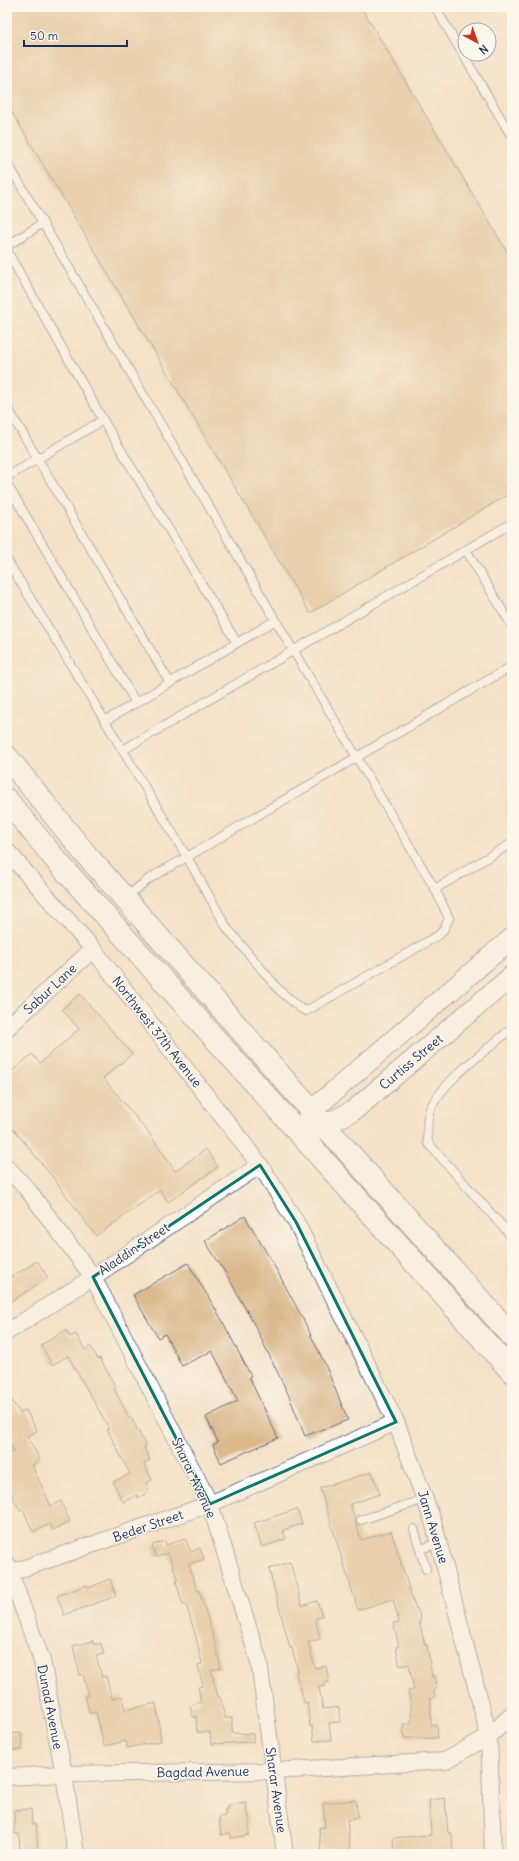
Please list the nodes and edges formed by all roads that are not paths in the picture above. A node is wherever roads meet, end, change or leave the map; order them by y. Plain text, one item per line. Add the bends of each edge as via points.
1 (435, 7) edge
2 (512, 137) edge
3 (7, 162) edge
4 (43, 223) junction
5 (7, 246) edge
6 (7, 250) edge
7 (7, 407) edge
8 (103, 420) junction
9 (38, 458) junction
10 (7, 476) edge
11 (7, 484) edge
12 (512, 523) edge
13 (466, 550) junction
14 (7, 560) edge
15 (276, 620) junction
16 (512, 626) edge
17 (237, 644) junction
18 (293, 650) junction
19 (512, 666) edge
20 (170, 683) junction
21 (136, 703) junction
22 (105, 721) junction
23 (123, 750) junction
24 (7, 757) edge
25 (357, 757) junction
26 (7, 800) edge
27 (512, 843) edge
28 (7, 851) edge
29 (187, 857) junction
30 (435, 889) junction
31 (125, 899) junction
32 (512, 938) edge
33 (93, 949) junction
34 (512, 976) edge
35 (7, 1028) edge
36 (512, 1028) edge
37 (318, 1119) junction
38 (301, 1136) junction
39 (260, 1165) junction
40 (7, 1167) edge
41 (296, 1222) joint
42 (512, 1237) edge
43 (92, 1277) junction
44 (7, 1332) edge
45 (512, 1336) edge
46 (512, 1372) edge
47 (396, 1422) junction
48 (424, 1499) junction
49 (210, 1504) junction
50 (361, 1520) dead end
51 (414, 1529) dead end
52 (438, 1543) junction
53 (420, 1549) junction
54 (426, 1569) dead end
55 (8, 1570) edge
56 (512, 1715) edge
57 (489, 1736) junction
58 (273, 1771) junction
59 (64, 1774) junction
60 (7, 1778) edge
61 (76, 1854) edge
62 (285, 1854) edge
63 (493, 1854) edge

1 - 2 lane
3 - 4 lane
4 - 5 lane
4 - 15 lane
6 - 8 lane
7 - 9 lane
8 - 9 lane
8 - 17 lane
9 - 10 lane
9 - 20 lane
11 - 21 lane
12 - 13 lane
13 - 16 lane
13 - 18 lane
14 - 22 lane
15 - 17 lane
15 - 18 lane
17 - 20 lane
18 - 23 lane
18 - 25 lane
19 - 25 lane
20 - 21 lane
21 - 22 lane
22 - 23 lane
23 - 29 lane
24 - 31 main road
25 - 29 lane
25 - 30 lane
26 - 38 main road via 66,871
27 - 30 lane
28 - 33 street, Northwest 37th Avenue
29 - 30 lane via 227,928 279,990 306,1011 439,935 449,918
29 - 31 lane via 150,878
31 - 37 main road
32 - 37 street, Curtiss Street
33 - 35 street, Sabur Lane
33 - 39 street, Northwest 37th Avenue
34 - 37 street, Curtiss Street via 353,1111
36 - 42 lane via 449,1082 430,1108 427,1128 428,1143
37 - 38 street, Curtiss Street
37 - 45 main road
38 - 46 main road
39 - 41 street, Northwest 37th Avenue
39 - 43 street, Aladdin Street
40 - 43 street, Sharar Avenue via 28,1190
41 - 47 street, Jann Avenue
43 - 44 street, Aladdin Street
43 - 49 street, Sharar Avenue
47 - 48 street, Jann Avenue
47 - 49 street, Beder Street
48 - 50 lane
48 - 52 street, Jann Avenue
49 - 55 street, Beder Street
49 - 58 street, Sharar Avenue via 259,1662
51 - 53 lane
52 - 53 lane
52 - 57 street, Jann Avenue
53 - 54 lane
55 - 59 street, Dunad Avenue via 42,1661
56 - 57 street, Bagdad Avenue
57 - 58 street, Bagdad Avenue via 445,1761
57 - 63 street, Jann Avenue
58 - 59 street, Bagdad Avenue
58 - 62 street, Sharar Avenue
59 - 60 street, Bagdad Avenue
59 - 61 street, Dunad Avenue

